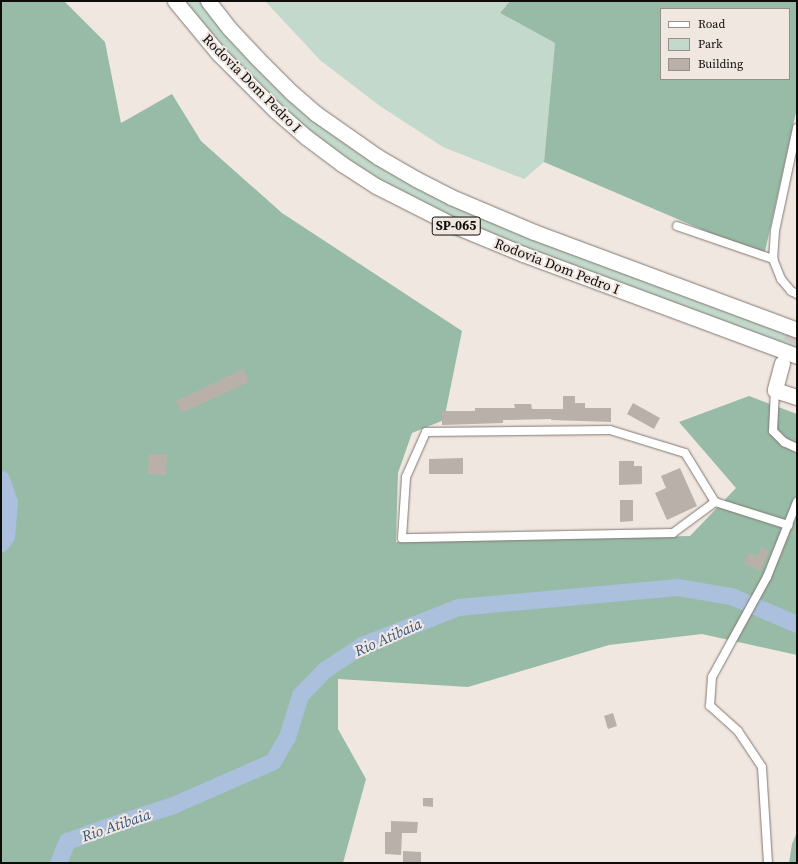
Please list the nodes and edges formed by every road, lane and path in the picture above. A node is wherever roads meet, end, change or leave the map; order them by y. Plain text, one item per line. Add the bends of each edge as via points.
1 (175, 1) edge
2 (208, 1) edge
3 (797, 128) edge
4 (677, 226) dead end
5 (773, 259) junction
6 (797, 294) edge
7 (797, 330) edge
8 (797, 356) edge
9 (782, 363) tunnel mouth
10 (774, 390) junction
11 (797, 397) edge
12 (797, 448) edge
13 (715, 502) junction
14 (797, 502) edge
15 (788, 525) junction
16 (767, 862) edge

1 - 8 highway, Rodovia Dom Pedro I / SP-065 via 219,54 274,109 312,142 376,186 453,225 523,254
2 - 7 highway, Rodovia Dom Pedro I / SP-065 via 234,33 309,108 378,157 416,179 451,197 534,232
3 - 5 street via 775,231
4 - 5 street
5 - 6 street via 781,279
9 - 10 highway
10 - 11 highway
10 - 12 street via 773,431 784,442
13 - 13 street via 685,453 610,430 426,432 406,477 402,538 673,533
13 - 15 street
14 - 15 street
15 - 16 street via 767,576 712,677 710,706 738,730 762,767

